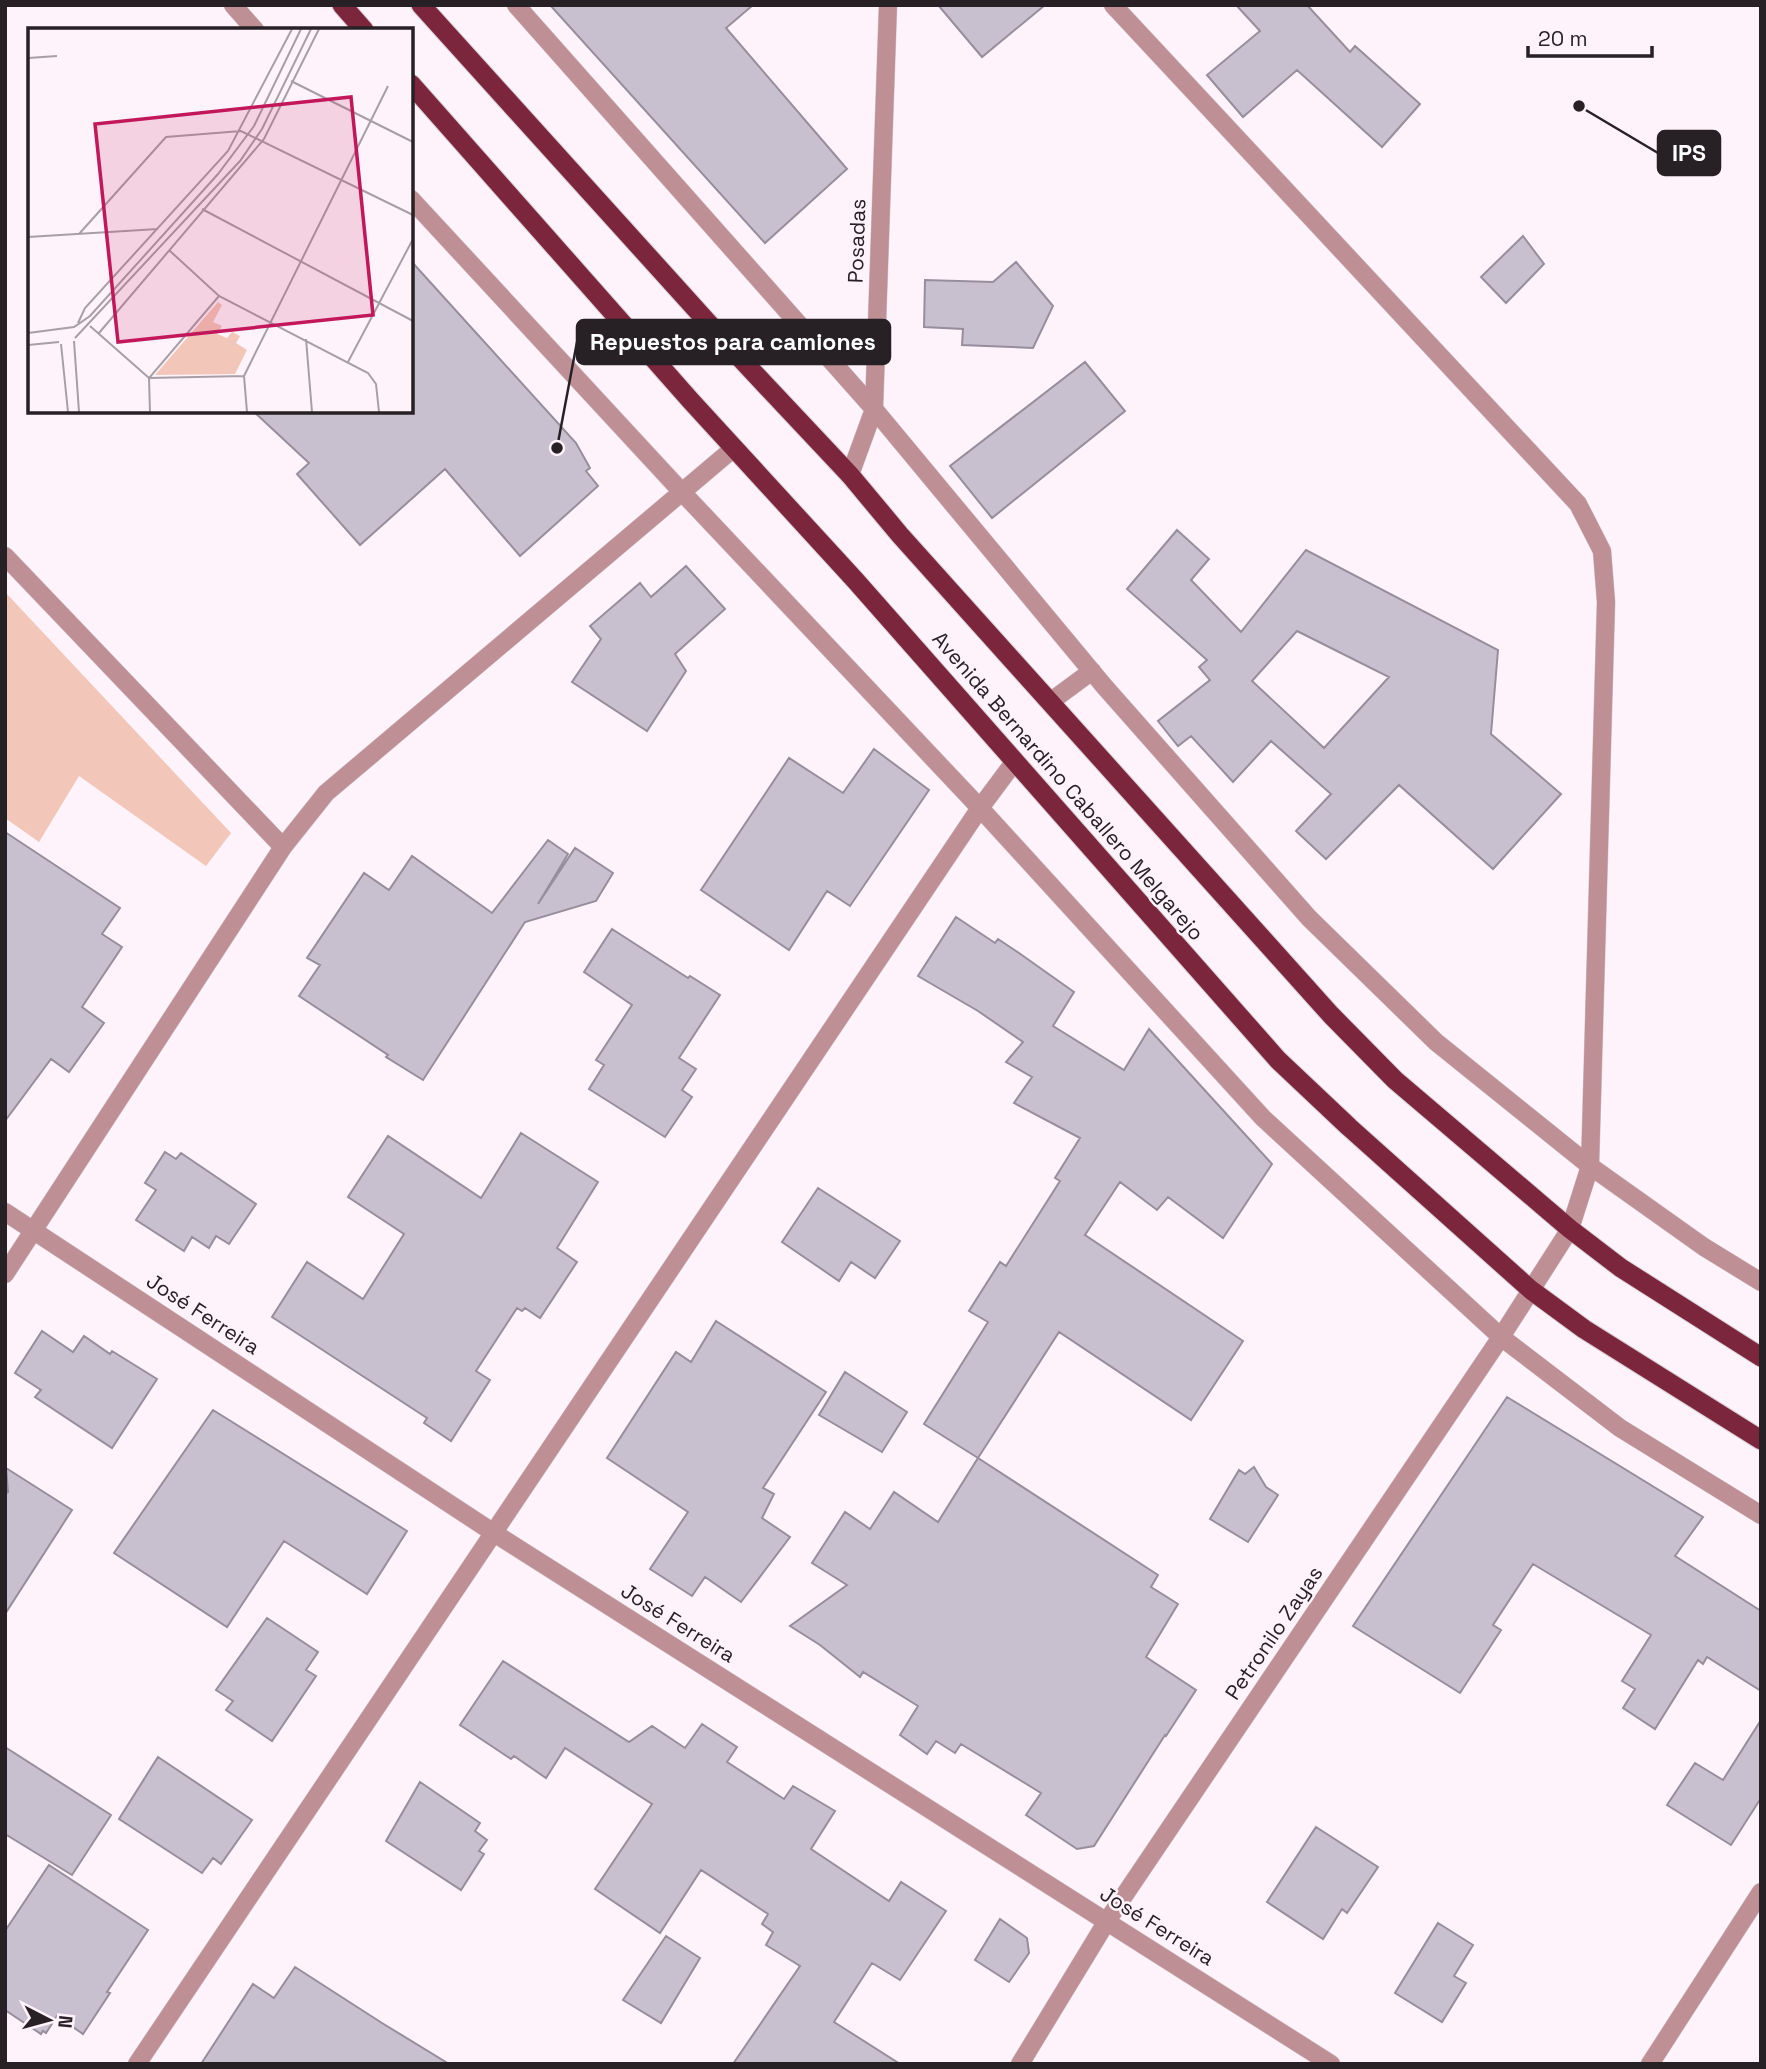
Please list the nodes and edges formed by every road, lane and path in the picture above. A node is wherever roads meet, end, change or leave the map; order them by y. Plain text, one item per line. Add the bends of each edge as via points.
1 (233, 5) edge
2 (342, 5) edge
3 (422, 5) edge
4 (516, 5) edge
5 (888, 5) edge
6 (1113, 5) edge
7 (253, 28) edge
8 (362, 28) edge
9 (413, 86) edge
10 (413, 201) edge
11 (874, 409) junction
12 (734, 449) junction
13 (850, 475) junction
14 (681, 491) junction
15 (5, 556) edge
16 (1091, 671) junction
17 (1050, 702) junction
18 (1015, 761) junction
19 (980, 808) junction
20 (283, 848) junction
21 (1590, 1166) junction
22 (5, 1212) edge
23 (33, 1229) junction
24 (1570, 1229) junction
25 (5, 1274) edge
26 (1761, 1282) edge
27 (1531, 1290) junction
28 (1501, 1336) junction
29 (1761, 1357) edge
30 (1761, 1440) edge
31 (1761, 1515) edge
32 (494, 1533) junction
33 (1761, 1892) edge
34 (1107, 1921) junction
35 (137, 2064) edge
36 (1020, 2064) edge
37 (1331, 2064) edge
38 (1650, 2064) edge

1 - 7 street
2 - 8 highway
3 - 13 highway, Avenida Bernardino Caballero Melgarejo
4 - 11 street
5 - 11 street, Posadas
6 - 21 street, Petronilo Zayas via 1578,504 1602,551 1606,602
9 - 12 highway, Avenida Bernardino Caballero Melgarejo
10 - 14 street
11 - 13 street, Posadas
11 - 16 street
12 - 14 street
12 - 18 highway, Avenida Bernardino Caballero Melgarejo
13 - 17 highway, Avenida Bernardino Caballero Melgarejo
14 - 19 street
14 - 20 street via 326,793
15 - 20 street
16 - 17 street
16 - 21 street via 1309,918 1436,1042
17 - 24 highway, Avenida Bernardino Caballero Melgarejo via 1395,1080
18 - 19 street
18 - 27 highway, Avenida Bernardino Caballero Melgarejo via 1278,1060
19 - 28 street via 1263,1118
19 - 32 street
20 - 23 street
21 - 24 street, Petronilo Zayas
21 - 26 street
22 - 23 street, José Ferreira
23 - 25 street
23 - 32 street, José Ferreira
24 - 27 street, Petronilo Zayas
24 - 29 highway, Avenida Bernardino Caballero Melgarejo via 1621,1268
27 - 28 street, Petronilo Zayas
27 - 30 highway, Avenida Bernardino Caballero Melgarejo via 1584,1329
28 - 31 street via 1620,1428
28 - 34 street, Petronilo Zayas
32 - 34 street, José Ferreira
32 - 35 street
33 - 38 street
34 - 36 street, Petronilo Zayas
34 - 37 street, José Ferreira

